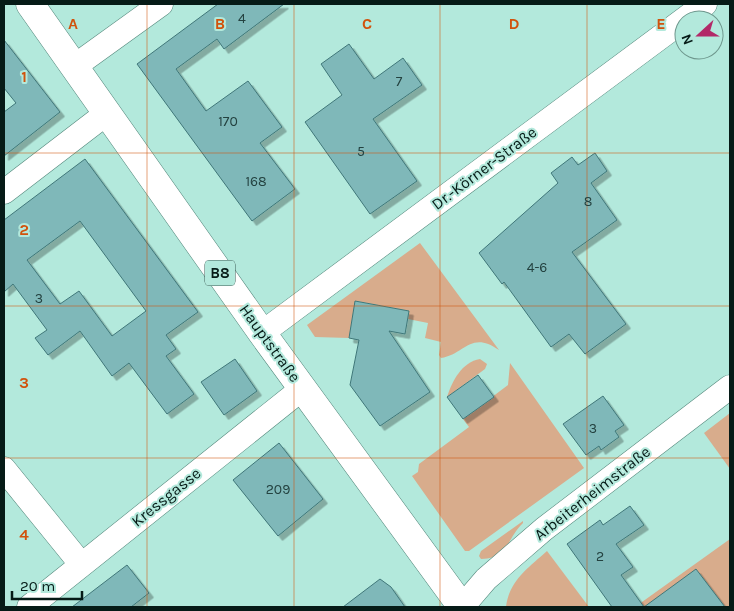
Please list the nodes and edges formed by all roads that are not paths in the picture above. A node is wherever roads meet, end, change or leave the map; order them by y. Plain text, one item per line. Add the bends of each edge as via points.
1 (30, 4) edge
2 (161, 4) edge
3 (706, 4) edge
4 (75, 66) junction
5 (107, 113) junction
6 (4, 192) edge
7 (262, 333) junction
8 (730, 387) edge
9 (303, 388) junction
10 (4, 469) edge
11 (81, 564) junction
12 (29, 607) edge
13 (462, 607) edge

1 - 4 main road, Hauptstraße / B8
2 - 4 street
3 - 7 street, Dr.-Körner-Straße
4 - 5 main road, Hauptstraße / B8
5 - 6 street
5 - 7 main road, Hauptstraße / B8
7 - 9 main road, Hauptstraße / B8
8 - 13 street, Arbeiterheimstraße via 544,529 486,579
9 - 11 street, Kressgasse
9 - 13 main road, Hauptstraße / B8
10 - 11 street
11 - 12 street, Kressgasse

